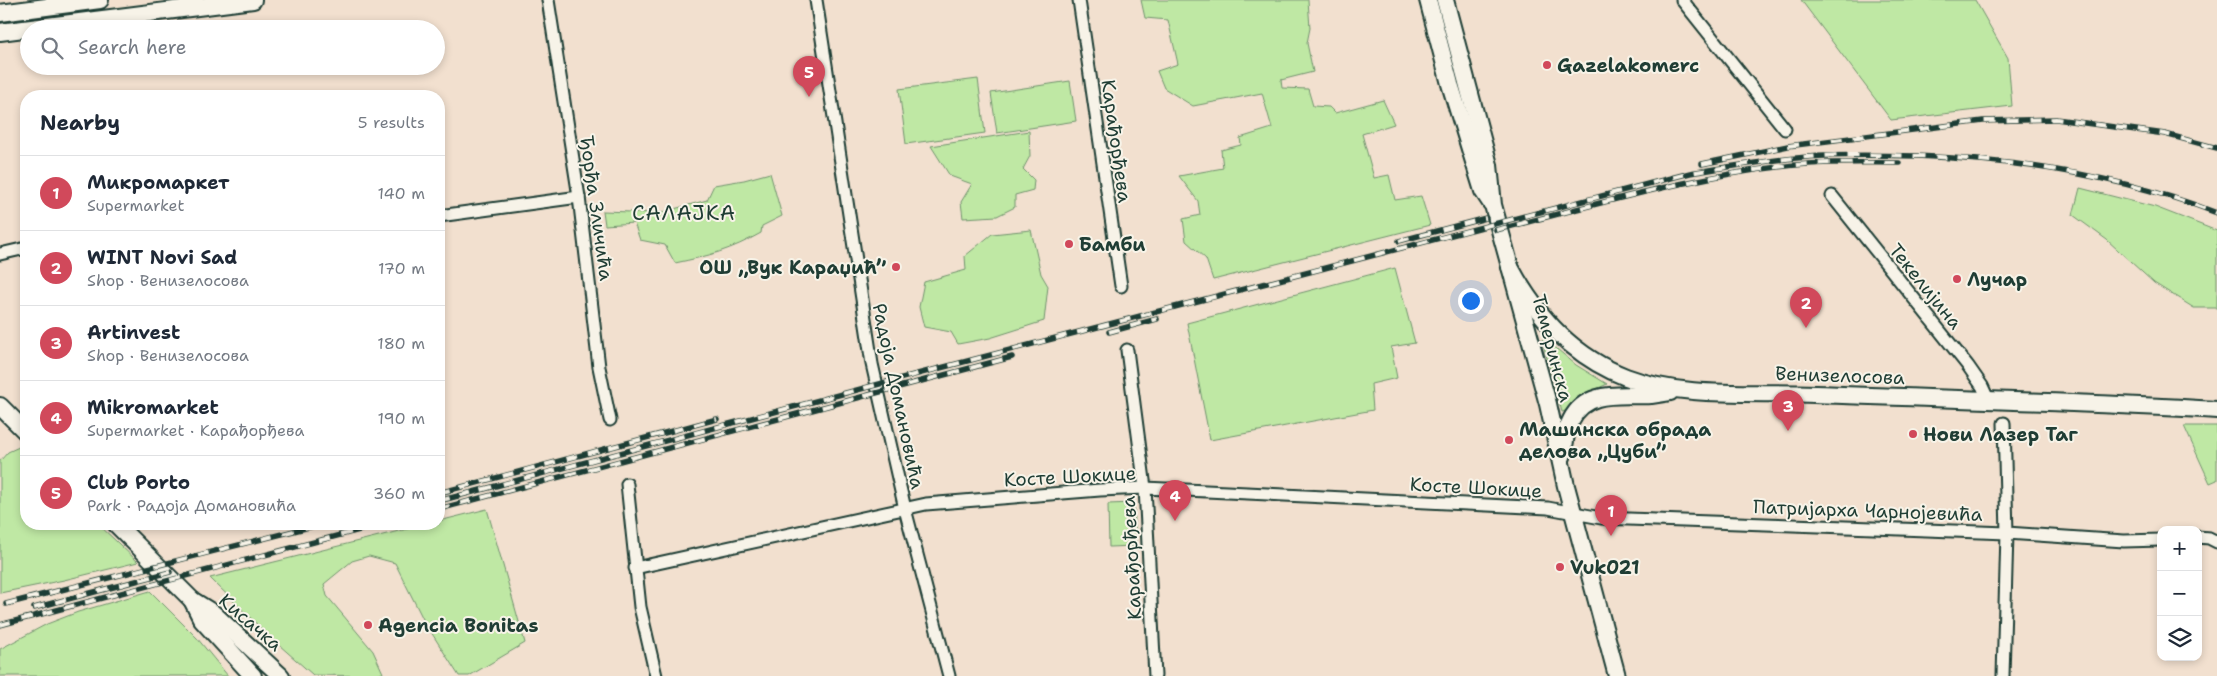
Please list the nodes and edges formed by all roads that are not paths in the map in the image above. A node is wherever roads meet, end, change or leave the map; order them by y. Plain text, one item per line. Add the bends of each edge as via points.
1 (100, 0) edge
2 (253, 0) edge
3 (548, 0) edge
4 (816, 0) edge
5 (1079, 0) edge
6 (1428, 0) edge
7 (1445, 0) edge
8 (1682, 0) edge
9 (0, 13) edge
10 (95, 20) edge
11 (20, 29) edge
12 (0, 32) edge
13 (1785, 129) dead end
14 (579, 196) junction
15 (1832, 196) dead end
16 (1492, 205) junction
17 (445, 215) edge
18 (20, 249) edge
19 (0, 254) edge
20 (1510, 267) junction
21 (1121, 286) dead end
22 (1127, 350) dead end
23 (1680, 390) junction
24 (1989, 401) junction
25 (0, 406) edge
26 (2217, 410) edge
27 (610, 420) dead end
28 (2004, 423) dead end
29 (20, 426) edge
30 (1561, 462) junction
31 (627, 484) dead end
32 (1145, 488) junction
33 (905, 509) junction
34 (1573, 513) junction
35 (122, 530) edge
36 (2007, 533) junction
37 (2202, 538) edge
38 (2157, 540) edge
39 (2216, 540) edge
40 (634, 568) junction
41 (192, 600) junction
42 (253, 676) edge
43 (281, 676) edge
44 (656, 676) edge
45 (949, 676) edge
46 (1155, 676) edge
47 (1617, 676) edge
48 (2003, 676) edge

1 - 9 main road
2 - 10 main road
3 - 14 street, Ђорђа Зличића
4 - 33 street, Радоја Домановића via 872,364
5 - 21 street, Карађорђева
6 - 16 main road, Темеринска via 1483,190
7 - 16 main road, Темеринска via 1490,165
8 - 13 street
11 - 12 main road
14 - 17 street
14 - 27 street, Ђорђа Зличића via 600,367
15 - 24 street, Текелијина via 1968,366
16 - 20 main road, Темеринска
18 - 19 street
20 - 23 main road, Венизелосова via 1535,306 1575,348 1627,377
20 - 30 main road, Темеринска
22 - 32 street, Карађорђева
23 - 24 main road, Венизелосова
23 - 30 main road via 1651,395 1606,395 1587,402 1570,421
24 - 26 main road, Венизелосова
25 - 29 main road
28 - 36 street
30 - 34 main road, Темеринска
31 - 40 street
32 - 33 street, Косте Шокице via 950,501
32 - 34 street, Косте Шокице via 1548,508
32 - 46 street, Карађорђева
33 - 40 street, Косте Шокице
33 - 45 street, Радоја Домановића
34 - 36 street, Патријарха Чарнојевића via 1601,518
34 - 47 main road, Темеринска
35 - 41 main road, Кисачка
36 - 38 street, Патријарха Чарнојевића
36 - 48 street
37 - 39 street
40 - 44 street
41 - 42 main road, Кисачка via 202,620
41 - 43 main road, Кисачка via 213,613

